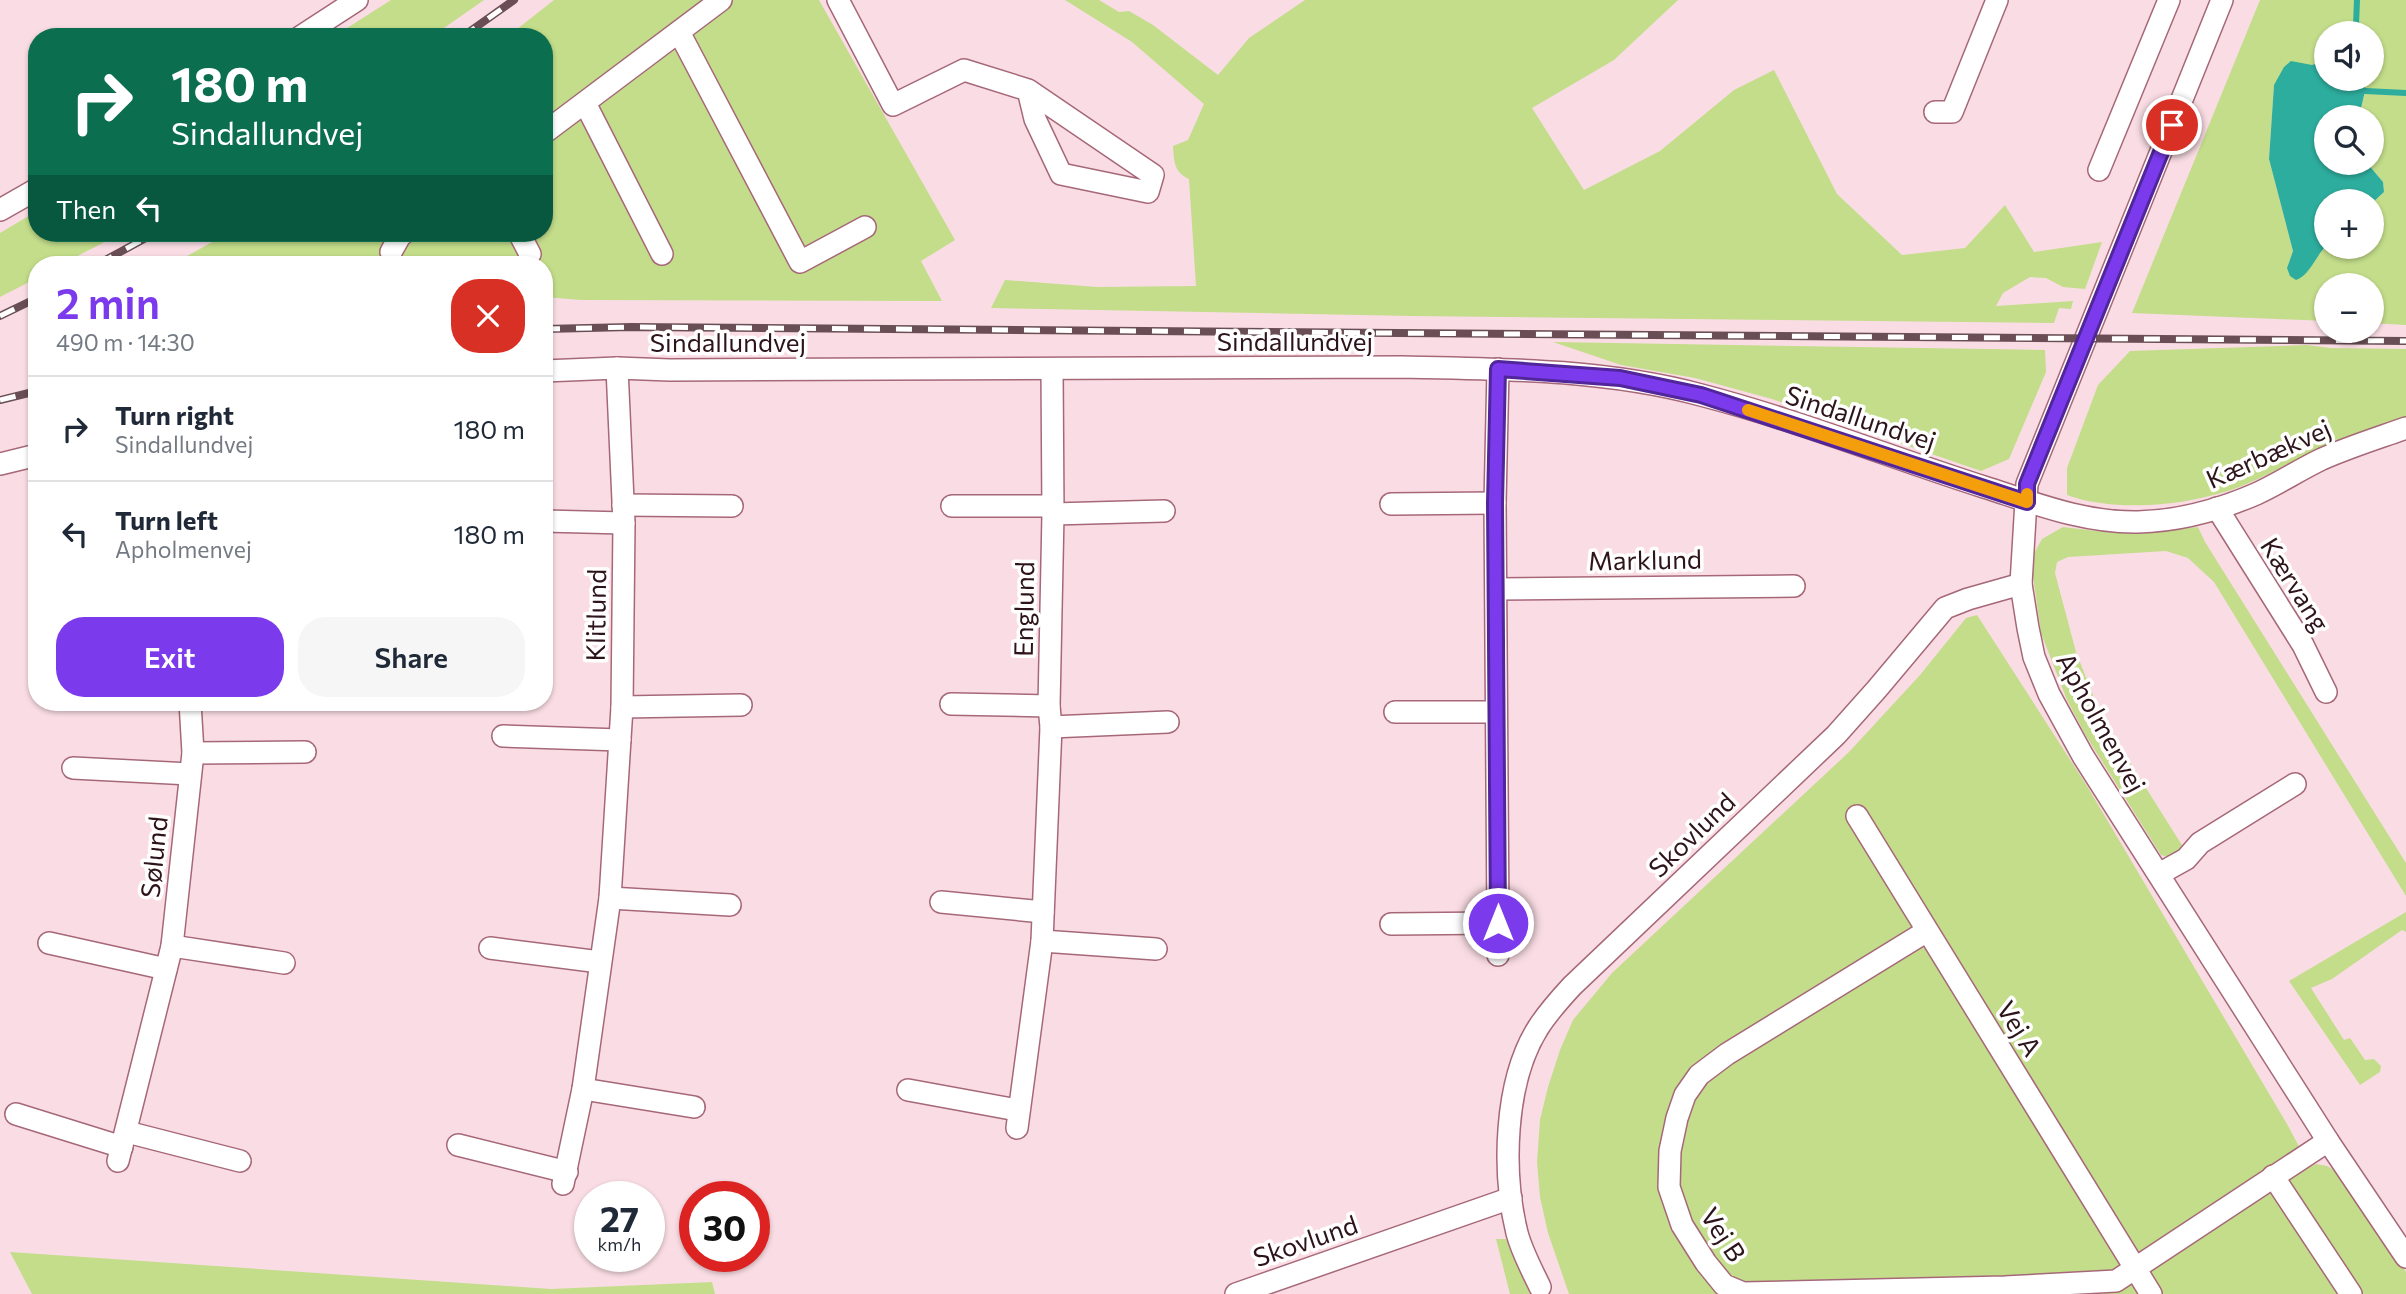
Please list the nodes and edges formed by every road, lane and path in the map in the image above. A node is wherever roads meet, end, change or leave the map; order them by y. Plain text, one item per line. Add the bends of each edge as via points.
1 (358, 0) edge
2 (721, 0) edge
3 (838, 0) edge
4 (1997, 0) edge
5 (2169, 0) edge
6 (2222, 0) edge
7 (314, 28) edge
8 (679, 32) junction
9 (1028, 90) junction
10 (585, 103) junction
11 (1936, 112) dead end
12 (553, 126) edge
13 (2099, 170) dead end
14 (28, 194) edge
15 (0, 210) edge
16 (865, 227) dead end
17 (397, 242) edge
18 (524, 242) edge
19 (391, 252) dead end
20 (530, 254) dead end
21 (662, 254) dead end
22 (617, 368) junction
23 (1052, 369) junction
24 (1498, 369) junction
25 (553, 371) edge
26 (2406, 428) edge
27 (28, 457) edge
28 (0, 464) edge
29 (2027, 502) junction
30 (1495, 503) junction
31 (1391, 504) dead end
32 (732, 506) dead end
33 (952, 506) dead end
34 (2217, 508) junction
35 (1052, 510) junction
36 (1164, 511) dead end
37 (624, 514) junction
38 (553, 521) edge
39 (2021, 584) junction
40 (1794, 586) dead end
41 (1497, 589) junction
42 (2326, 692) dead end
43 (951, 704) dead end
44 (741, 705) dead end
45 (1049, 705) junction
46 (622, 707) junction
47 (191, 711) edge
48 (1395, 712) dead end
49 (1496, 712) junction
50 (1168, 722) dead end
51 (1051, 727) junction
52 (503, 736) dead end
53 (620, 740) junction
54 (193, 752) junction
55 (305, 752) dead end
56 (73, 768) dead end
57 (190, 774) junction
58 (2295, 784) dead end
59 (1857, 816) dead end
60 (2159, 874) junction
61 (610, 898) junction
62 (941, 902) dead end
63 (730, 905) dead end
64 (1043, 912) junction
65 (1498, 923) junction
66 (1391, 924) dead end
67 (1927, 931) junction
68 (1042, 942) junction
69 (49, 943) dead end
70 (172, 946) junction
71 (489, 948) dead end
72 (1156, 949) dead end
73 (1498, 955) dead end
74 (284, 962) dead end
75 (600, 962) junction
76 (166, 969) junction
77 (583, 1089) junction
78 (908, 1090) dead end
79 (694, 1107) dead end
80 (16, 1114) dead end
81 (2328, 1141) junction
82 (458, 1145) dead end
83 (122, 1147) junction
84 (240, 1161) dead end
85 (2273, 1176) junction
86 (1511, 1198) junction
87 (2406, 1257) edge
88 (2135, 1269) junction
89 (1540, 1287) dead end
90 (2005, 1291) edge
91 (1236, 1294) edge
92 (2151, 1294) edge
93 (2351, 1294) edge

1 - 7 street
2 - 8 street
3 - 9 street via 893,105 964,70
4 - 11 street via 1952,112
5 - 13 street
6 - 29 street, Apholmenvej via 2027,484
8 - 10 street
8 - 16 street via 800,262
9 - 9 street via 1153,175 1148,192 1061,174 1035,120
10 - 12 street
10 - 21 street
14 - 15 street
17 - 19 street
18 - 20 street
22 - 23 street, Sindallundvej
22 - 25 street, Sindallundvej
22 - 37 street, Klitlund
23 - 24 street, Sindallundvej
23 - 35 street, Englund
24 - 29 street, Sindallundvej via 1620,378 1701,395
24 - 30 street
26 - 34 street, Kærbækvej via 2321,459 2256,494
27 - 28 street
29 - 34 street, Kærbækvej via 2083,517 2137,522
29 - 39 street, Apholmenvej
30 - 31 street
30 - 41 street
32 - 37 street
33 - 35 street
34 - 42 street, Kærvang via 2290,623
35 - 36 street
35 - 45 street, Englund
37 - 38 street
37 - 46 street, Klitlund
39 - 60 street, Apholmenvej via 2034,657 2049,694
39 - 86 street, Skovlund via 1945,608 1836,735 1550,1011 1536,1030 1520,1072 1511,1114
40 - 41 street, Marklund
41 - 49 street
43 - 45 street
44 - 46 street
45 - 51 street, Englund
46 - 53 street, Klitlund
47 - 54 street, Sølund
48 - 49 street
49 - 65 street
50 - 51 street
51 - 64 street, Englund
52 - 53 street
53 - 61 street, Klitlund
54 - 55 street
54 - 57 street, Sølund
56 - 57 street
57 - 70 street, Sølund
58 - 60 street
59 - 67 street, Vej A
60 - 81 street, Apholmenvej
61 - 63 street
61 - 75 street, Klitlund
62 - 64 street
64 - 68 street, Englund
65 - 66 street
65 - 73 street
67 - 88 street, Vej A
67 - 90 street, Vej B via 1699,1075 1677,1118 1669,1187 1682,1226 1706,1263 1724,1285 1743,1293
68 - 72 street
68 - 78 street, Englund via 1017,1119
69 - 76 street
70 - 74 street
70 - 76 street, Sølund
71 - 75 street
75 - 77 street, Klitlund
76 - 83 street, Sølund
77 - 79 street
77 - 82 street, Klitlund via 565,1178
80 - 83 street
81 - 85 street, Vej B
81 - 87 street, Apholmenvej
83 - 84 street
85 - 88 street, Vej B
85 - 93 street
86 - 89 street, Skovlund via 1522,1246
86 - 91 street, Skovlund
88 - 90 street, Vej B via 2116,1281
88 - 92 street, Vej A

